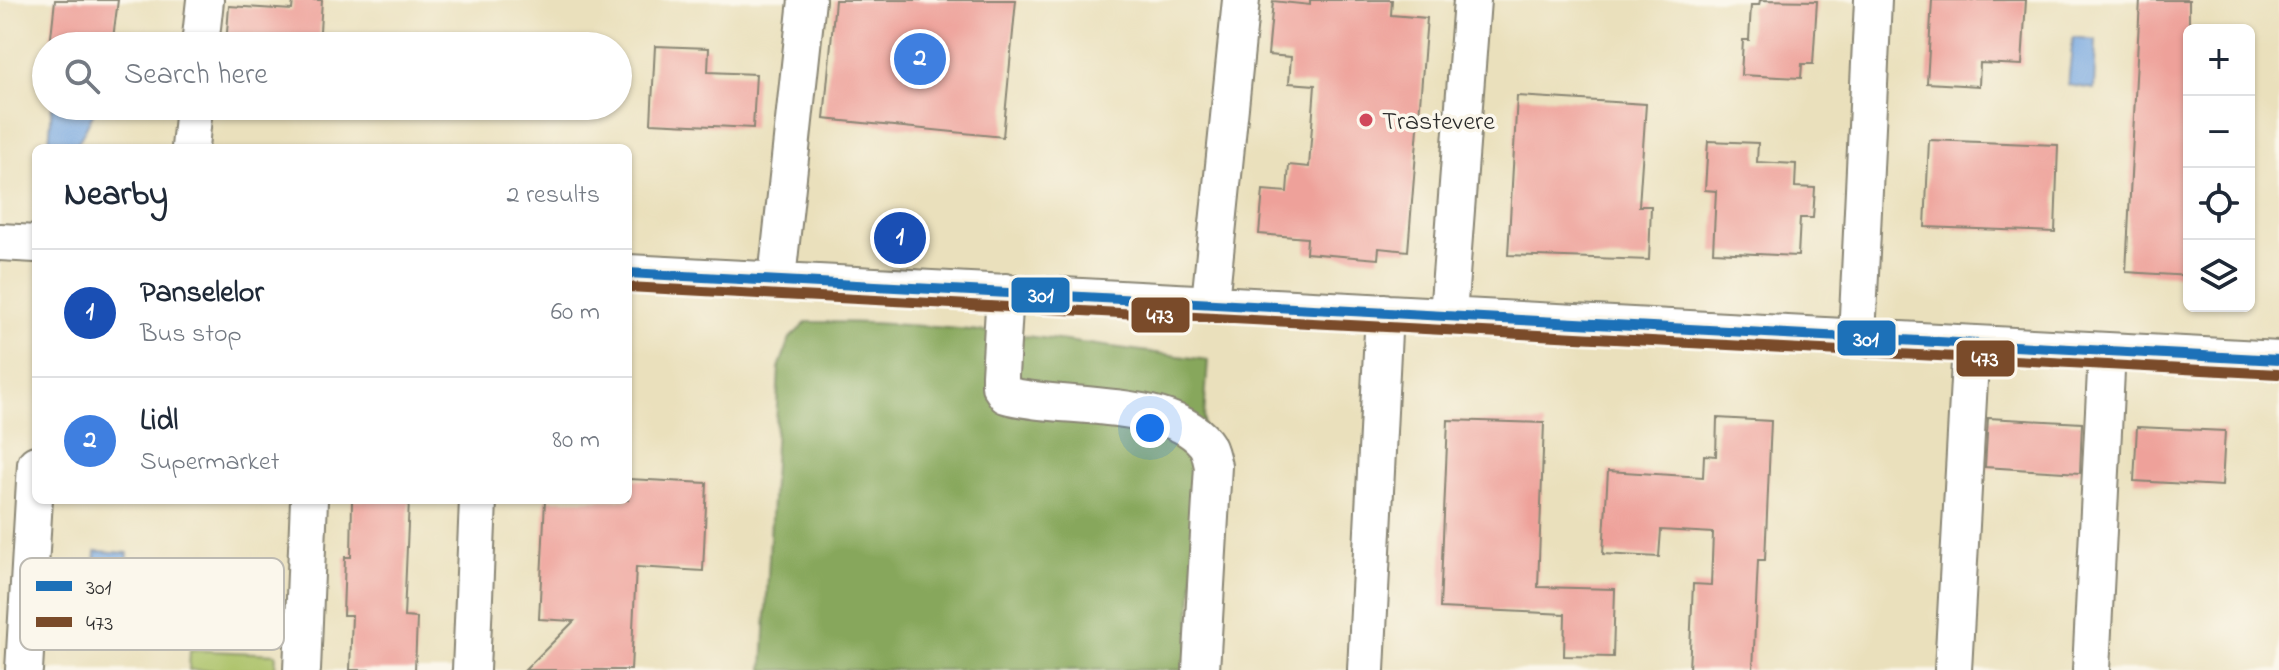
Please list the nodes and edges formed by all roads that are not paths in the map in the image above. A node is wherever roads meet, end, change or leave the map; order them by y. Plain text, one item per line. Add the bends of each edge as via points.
1 (205, 0) edge
2 (807, 0) edge
3 (1241, 0) edge
4 (1472, 0) edge
5 (1873, 0) edge
6 (202, 32) edge
7 (193, 120) edge
8 (190, 144) edge
9 (0, 242) edge
10 (32, 244) edge
11 (632, 273) edge
12 (777, 279) junction
13 (1005, 292) junction
14 (1210, 302) junction
15 (1384, 312) junction
16 (1448, 315) junction
17 (1857, 337) junction
18 (1971, 344) junction
19 (2107, 351) junction
20 (2279, 360) edge
21 (34, 504) edge
22 (309, 504) edge
23 (478, 504) edge
24 (31, 558) edge
25 (25, 650) edge
26 (24, 670) edge
27 (302, 670) edge
28 (471, 670) edge
29 (1201, 670) edge
30 (1366, 670) edge
31 (1953, 670) edge
32 (2091, 670) edge

1 - 6 street
2 - 12 street
3 - 14 street
4 - 16 street
5 - 17 street
7 - 8 street
9 - 10 street
11 - 12 street
12 - 13 street
13 - 14 street
13 - 29 street via 1000,386 1006,395 1154,415 1191,429 1208,446 1213,466
14 - 15 street
15 - 16 street
15 - 30 street
16 - 17 street
17 - 18 street
18 - 19 street
18 - 31 street
19 - 20 street
19 - 32 street
21 - 24 street
22 - 27 street
23 - 28 street
25 - 26 street

